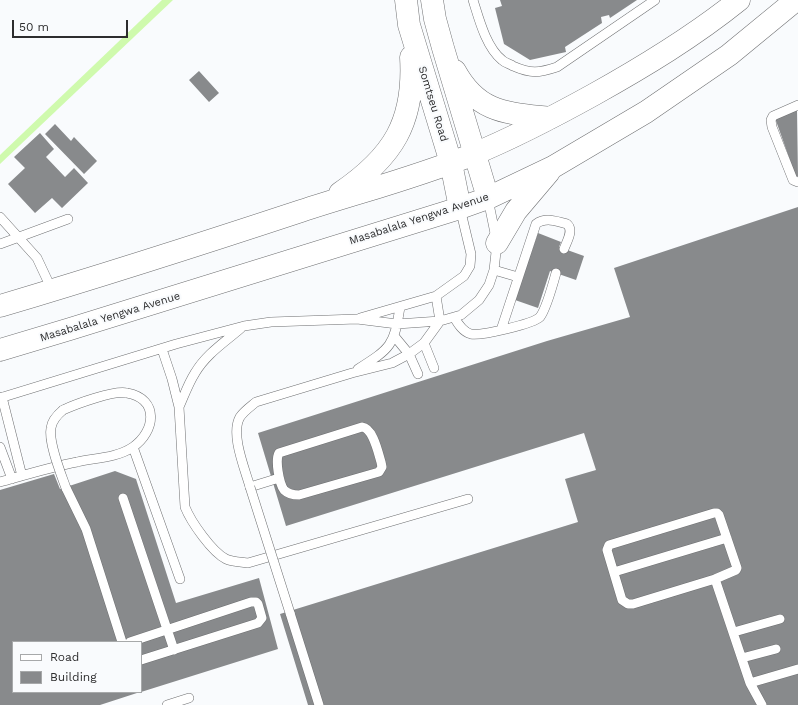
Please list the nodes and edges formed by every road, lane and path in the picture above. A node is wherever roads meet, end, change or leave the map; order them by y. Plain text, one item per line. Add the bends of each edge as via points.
1 (406, 0) edge
2 (473, 0) edge
3 (655, 0) edge
4 (739, 0) edge
5 (796, 0) edge
6 (434, 10) edge
7 (409, 25) junction
8 (798, 105) edge
9 (550, 118) junction
10 (475, 153) junction
11 (451, 163) junction
12 (553, 167) junction
13 (798, 182) edge
14 (488, 198) junction
15 (324, 204) junction
16 (460, 208) junction
17 (0, 217) edge
18 (68, 219) dead end
19 (19, 237) junction
20 (496, 243) junction
21 (0, 244) edge
22 (564, 249) dead end
23 (494, 270) junction
24 (556, 273) dead end
25 (518, 277) junction
26 (52, 290) junction
27 (436, 296) junction
28 (0, 306) edge
29 (400, 306) junction
30 (454, 317) junction
31 (357, 319) junction
32 (440, 321) junction
33 (397, 324) junction
34 (244, 326) junction
35 (501, 330) junction
36 (394, 337) junction
37 (424, 343) junction
38 (162, 349) junction
39 (0, 350) edge
40 (409, 354) junction
41 (434, 368) dead end
42 (352, 373) junction
43 (418, 374) dead end
44 (1, 397) edge
45 (179, 407) junction
46 (133, 447) junction
47 (0, 448) edge
48 (22, 476) junction
49 (280, 478) junction
50 (12, 479) junction
51 (0, 482) edge
52 (250, 487) junction
53 (123, 498) dead end
54 (468, 499) dead end
55 (727, 538) junction
56 (614, 572) junction
57 (180, 579) dead end
58 (715, 579) junction
59 (780, 619) dead end
60 (167, 630) junction
61 (734, 632) junction
62 (122, 641) edge
63 (133, 641) edge
64 (776, 649) dead end
65 (174, 650) junction
66 (742, 658) junction
67 (142, 660) edge
68 (798, 669) edge
69 (750, 683) junction
70 (189, 698) dead end
71 (167, 705) edge
72 (319, 705) edge
73 (762, 705) edge

1 - 7 main road, Somtseu Road
2 - 3 lane via 489,44 502,61 526,72 543,72 557,67
4 - 9 main road via 695,34 637,70
5 - 12 main road, Masabalala Yengwa Avenue via 722,60 646,112
6 - 9 main road via 455,70 461,82 477,98 493,109
6 - 10 main road via 442,48
7 - 11 main road, Somtseu Road
7 - 15 main road via 411,87 407,112 399,134 371,169
8 - 13 lane via 773,116 771,120 793,180
9 - 10 main road
10 - 11 main road
10 - 14 main road
11 - 15 main road
11 - 16 main road, Somtseu Road
12 - 14 main road, Masabalala Yengwa Avenue
12 - 20 main road via 516,211
14 - 16 main road, Masabalala Yengwa Avenue
14 - 20 lane
15 - 26 main road
16 - 27 lane via 471,254 470,266 464,276
16 - 39 main road, Masabalala Yengwa Avenue
17 - 19 lane
18 - 19 lane
19 - 21 lane
19 - 26 lane via 37,258
20 - 23 lane
22 - 25 lane via 570,226 563,222 540,221 534,228
23 - 25 lane
23 - 30 lane via 489,285 479,300 461,315
24 - 35 lane via 540,316 535,321
25 - 35 lane
26 - 28 main road
27 - 29 lane
27 - 32 lane
29 - 31 lane
29 - 33 lane
30 - 32 lane
30 - 35 lane via 460,327 470,334 490,334
31 - 33 lane
31 - 34 lane via 270,322
32 - 33 lane
32 - 37 lane
33 - 36 lane
34 - 38 lane
34 - 45 lane via 212,352 194,373
36 - 40 lane
36 - 42 lane via 387,349 378,357
37 - 40 lane
37 - 41 lane
38 - 44 lane
38 - 45 lane
40 - 42 lane via 381,366
40 - 43 lane
42 - 52 lane via 256,402 246,410 239,419 237,444
44 - 48 lane
45 - 54 lane via 186,507 189,518 220,555 228,560 248,563
46 - 48 lane via 122,453
46 - 57 lane
46 - 62 lane, bridge via 147,431 151,417 142,399 127,393 119,392 75,404 57,415 50,428 51,441 66,488 86,529
47 - 50 lane
48 - 50 lane
49 - 49 lane via 276,460 279,453 362,427 371,432 382,467 379,472 294,495 284,490
49 - 52 lane
50 - 51 lane
52 - 72 lane, bridge
53 - 60 lane
55 - 56 lane
55 - 56 lane via 718,514 707,515 611,544 607,550
55 - 58 lane via 737,569
56 - 58 lane via 622,600 628,604
58 - 61 lane
59 - 61 lane
60 - 63 lane
60 - 65 lane
60 - 65 lane via 251,602 258,604 262,618 258,623
61 - 66 lane
64 - 66 lane
65 - 67 lane
66 - 69 lane
68 - 69 lane
69 - 73 lane
70 - 71 lane

